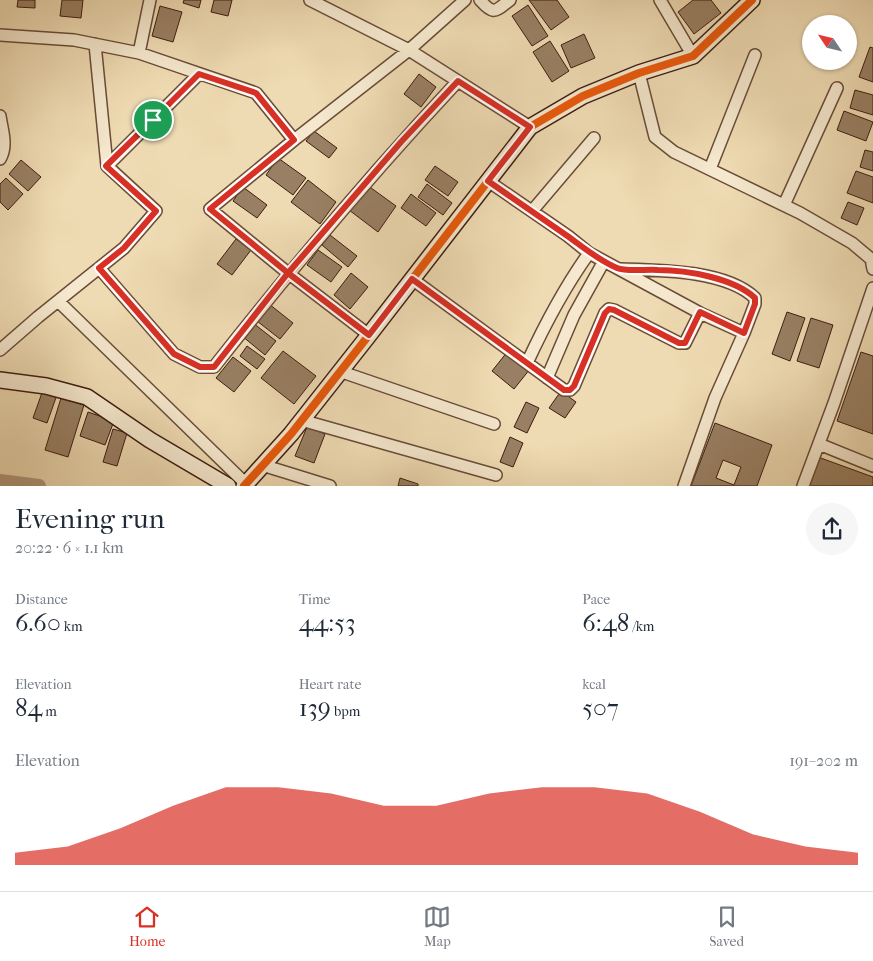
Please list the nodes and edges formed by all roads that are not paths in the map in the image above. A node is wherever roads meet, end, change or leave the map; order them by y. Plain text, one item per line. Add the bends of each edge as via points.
1 (150, 0) edge
2 (310, 0) edge
3 (465, 0) edge
4 (480, 0) edge
5 (510, 0) edge
6 (660, 0) edge
7 (752, 0) edge
8 (0, 35) edge
9 (95, 44) junction
10 (409, 50) junction
11 (139, 54) junction
12 (755, 55) dead end
13 (694, 56) junction
14 (639, 73) junction
15 (199, 74) junction
16 (458, 81) junction
17 (837, 88) dead end
18 (0, 116) edge
19 (530, 127) junction
20 (594, 138) dead end
21 (294, 140) junction
22 (0, 159) edge
23 (106, 166) junction
24 (710, 169) junction
25 (488, 181) junction
26 (784, 205) junction
27 (532, 211) junction
28 (589, 253) junction
29 (872, 260) edge
30 (604, 261) junction
31 (99, 268) junction
32 (619, 269) junction
33 (288, 273) junction
34 (412, 279) junction
35 (873, 288) edge
36 (58, 301) junction
37 (700, 312) junction
38 (744, 333) junction
39 (369, 335) junction
40 (0, 350) edge
41 (527, 363) junction
42 (339, 371) junction
43 (547, 378) junction
44 (0, 380) edge
45 (302, 420) junction
46 (494, 424) dead end
47 (819, 444) junction
48 (262, 465) junction
49 (873, 466) edge
50 (496, 476) dead end
51 (245, 485) edge
52 (228, 486) edge
53 (330, 486) edge
54 (684, 486) edge
55 (803, 486) edge

1 - 11 street
2 - 10 street
3 - 10 street
4 - 5 street via 489,9 497,10
6 - 13 street
7 - 13 street
8 - 9 street
9 - 11 street
9 - 23 street
10 - 16 street
10 - 21 street
11 - 15 street
12 - 24 street
13 - 14 street
14 - 19 street via 583,96
14 - 24 street via 655,137 674,152
15 - 21 street via 256,93
15 - 23 street
16 - 19 street
16 - 33 street
17 - 26 street
18 - 22 street via 4,152
19 - 25 street
20 - 27 street
21 - 33 street via 210,209
23 - 31 street via 156,211 124,248
24 - 26 street
25 - 27 street
25 - 34 street
26 - 29 street via 852,243
27 - 28 street
28 - 30 street
28 - 41 street via 547,319
30 - 32 street
30 - 43 street via 574,315
31 - 33 street via 174,354 200,367 214,367
31 - 36 street
32 - 37 street
32 - 38 street via 679,271 748,291 755,298 755,304
33 - 39 street
34 - 39 street
34 - 41 street
35 - 47 street
36 - 40 street
36 - 51 street
37 - 38 street
37 - 43 street via 688,339 679,343 609,309 574,386 564,390
38 - 54 street via 715,398
39 - 42 street
41 - 43 street
42 - 45 street
42 - 46 street
44 - 52 street via 46,386 87,397 150,440
45 - 48 street
45 - 50 street
47 - 49 street
47 - 55 street
48 - 51 street
48 - 53 street

